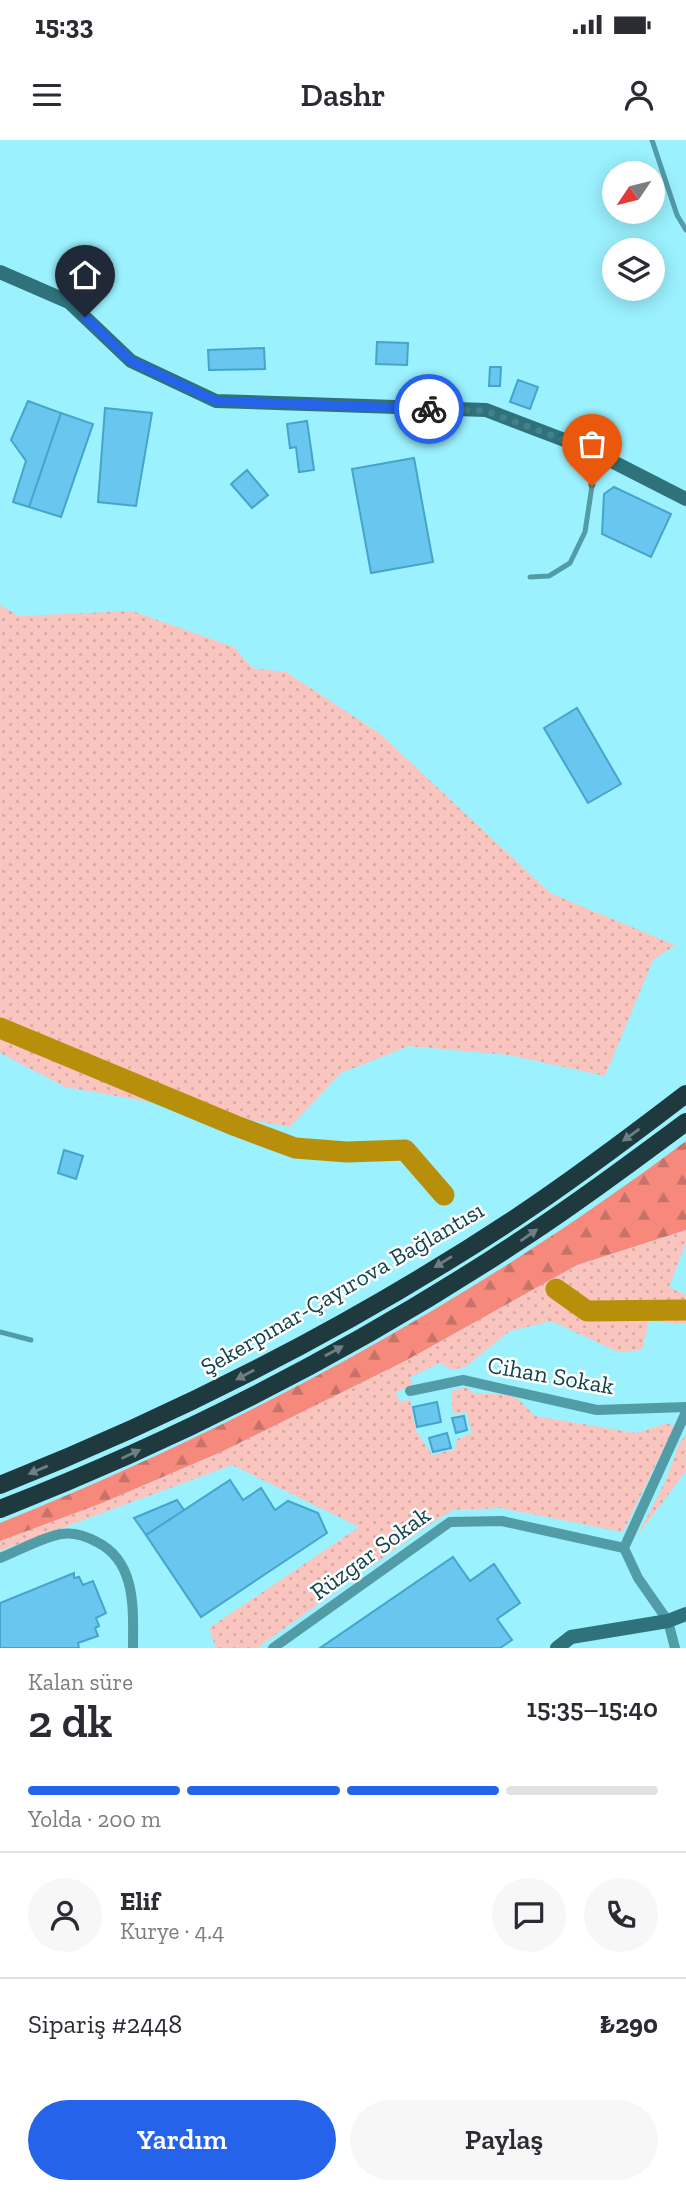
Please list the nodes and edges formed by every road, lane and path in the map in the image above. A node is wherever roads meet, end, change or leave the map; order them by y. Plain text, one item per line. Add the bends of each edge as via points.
1 (652, 140) edge
2 (686, 230) edge
3 (0, 272) edge
4 (588, 449) junction
5 (686, 499) edge
6 (530, 577) dead end
7 (686, 1094) edge
8 (686, 1122) edge
9 (0, 1332) edge
10 (31, 1340) dead end
11 (410, 1391) dead end
12 (686, 1410) edge
13 (0, 1485) edge
14 (0, 1509) edge
15 (624, 1548) junction
16 (0, 1558) edge
17 (686, 1615) edge
18 (668, 1621) junction
19 (134, 1648) edge
20 (273, 1648) edge
21 (557, 1648) edge
22 (675, 1648) edge

1 - 2 lane
3 - 4 street via 69,303 131,361 216,401 486,411
4 - 5 street
4 - 6 lane via 592,486 585,532 570,563 549,576
7 -> 13 highway, Şekerpınar-Çayırova Bağlantısı via 513,1220 302,1345 115,1437
14 -> 8 highway, Şekerpınar-Çayırova Bağlantısı via 173,1434 420,1303 523,1239
9 - 10 lane
11 - 12 street, Cihan Sokak via 463,1380 597,1410
12 - 15 street, Cihan Sokak
15 - 18 street
15 - 20 street, Rüzgar Sokak via 502,1521 450,1522
16 - 19 street via 61,1534 84,1535 105,1546 119,1559 132,1591
17 - 18 street
18 - 21 street via 571,1637
18 - 22 street

